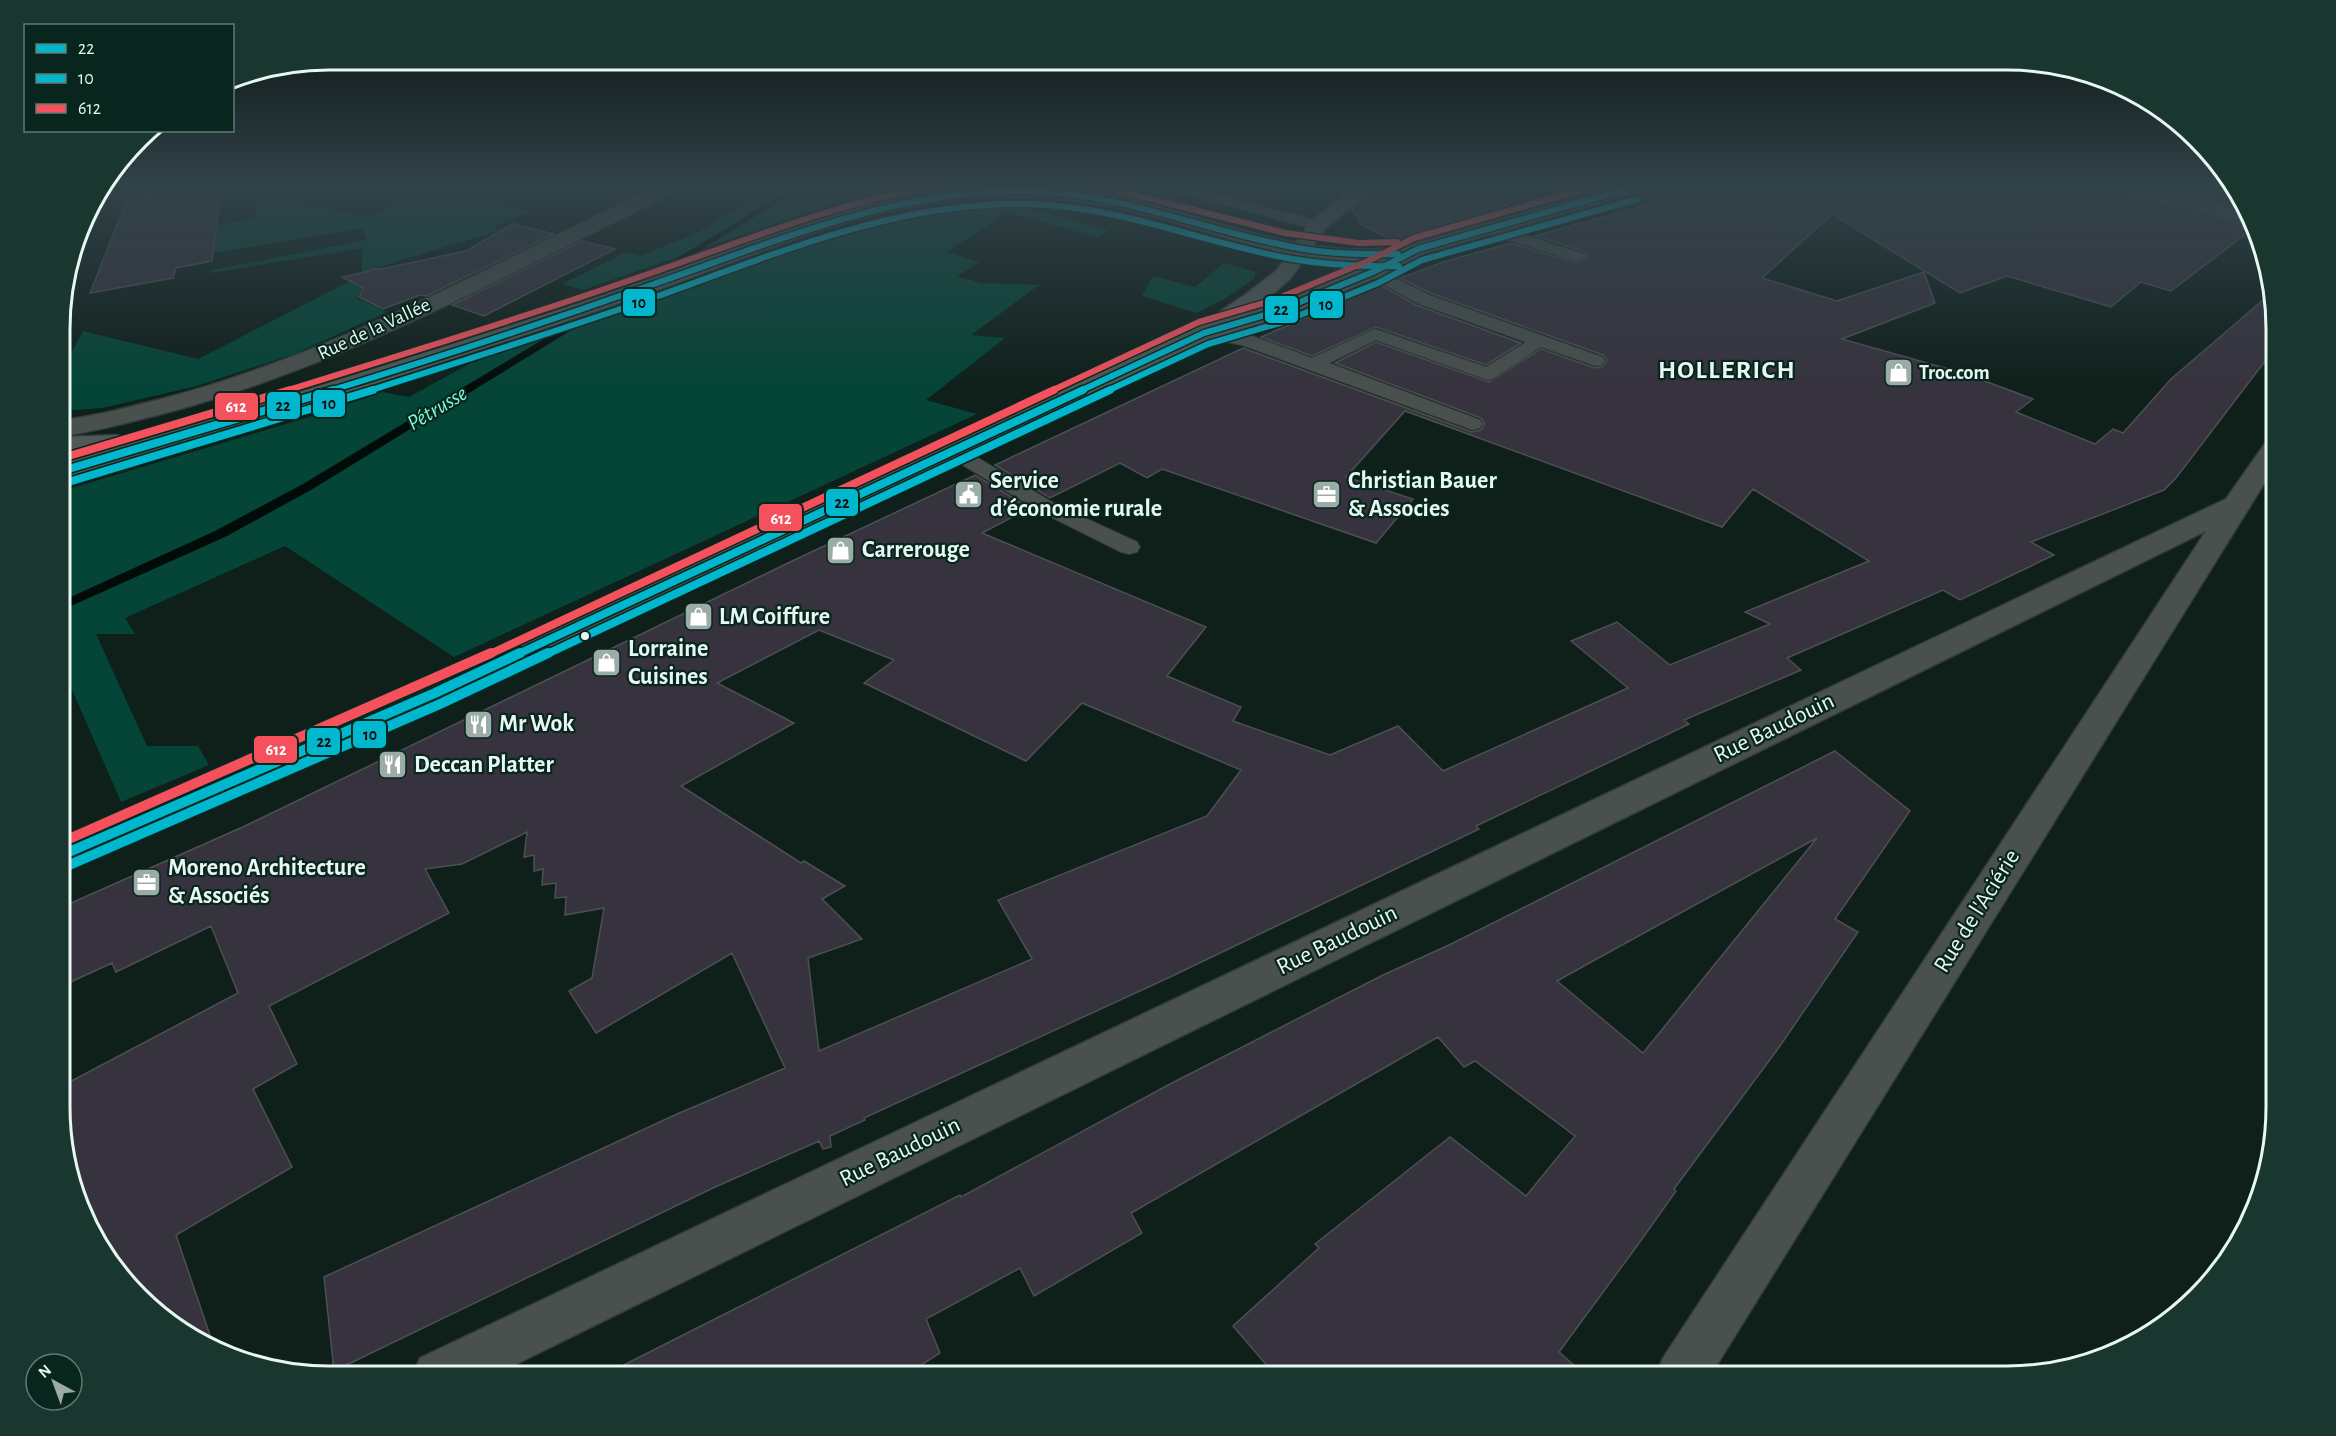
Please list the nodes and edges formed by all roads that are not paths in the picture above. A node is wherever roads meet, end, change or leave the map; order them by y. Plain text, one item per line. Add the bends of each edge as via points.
1 (532, 254) edge
2 (736, 254) edge
3 (1238, 254) edge
4 (1300, 254) edge
5 (1326, 254) edge
6 (1396, 254) edge
7 (1408, 254) edge
8 (1569, 254) edge
9 (1578, 257) dead end
10 (1290, 268) junction
11 (1373, 272) junction
12 (1204, 333) junction
13 (1541, 340) junction
14 (1596, 361) dead end
15 (1314, 364) junction
16 (1473, 424) dead end
17 (70, 427) edge
18 (169, 441) junction
19 (70, 445) edge
20 (951, 450) junction
21 (2266, 462) edge
22 (70, 469) edge
23 (2236, 505) junction
24 (1129, 547) dead end
25 (70, 852) edge
26 (459, 1366) edge
27 (1687, 1366) edge

1 - 17 street, Rue de la Vallée via 298,363 176,404
2 - 18 main road via 426,361
3 - 10 main road
4 - 10 main road
5 - 6 main road
7 - 11 main road
8 - 9 lane
10 - 11 main road via 1331,274
10 - 12 main road via 1254,299
11 - 12 main road via 1278,311
11 - 13 lane via 1423,299
12 - 15 lane via 1246,340
12 - 20 main road
13 - 14 lane
13 - 15 lane via 1488,374 1375,334
15 - 16 lane
18 - 19 main road
18 - 22 main road
20 - 24 lane via 1050,509
20 - 25 main road via 435,693
21 - 23 street, Rue de l'Aciérie
23 - 26 street, Rue Baudouin
23 - 27 street, Rue de l'Aciérie

